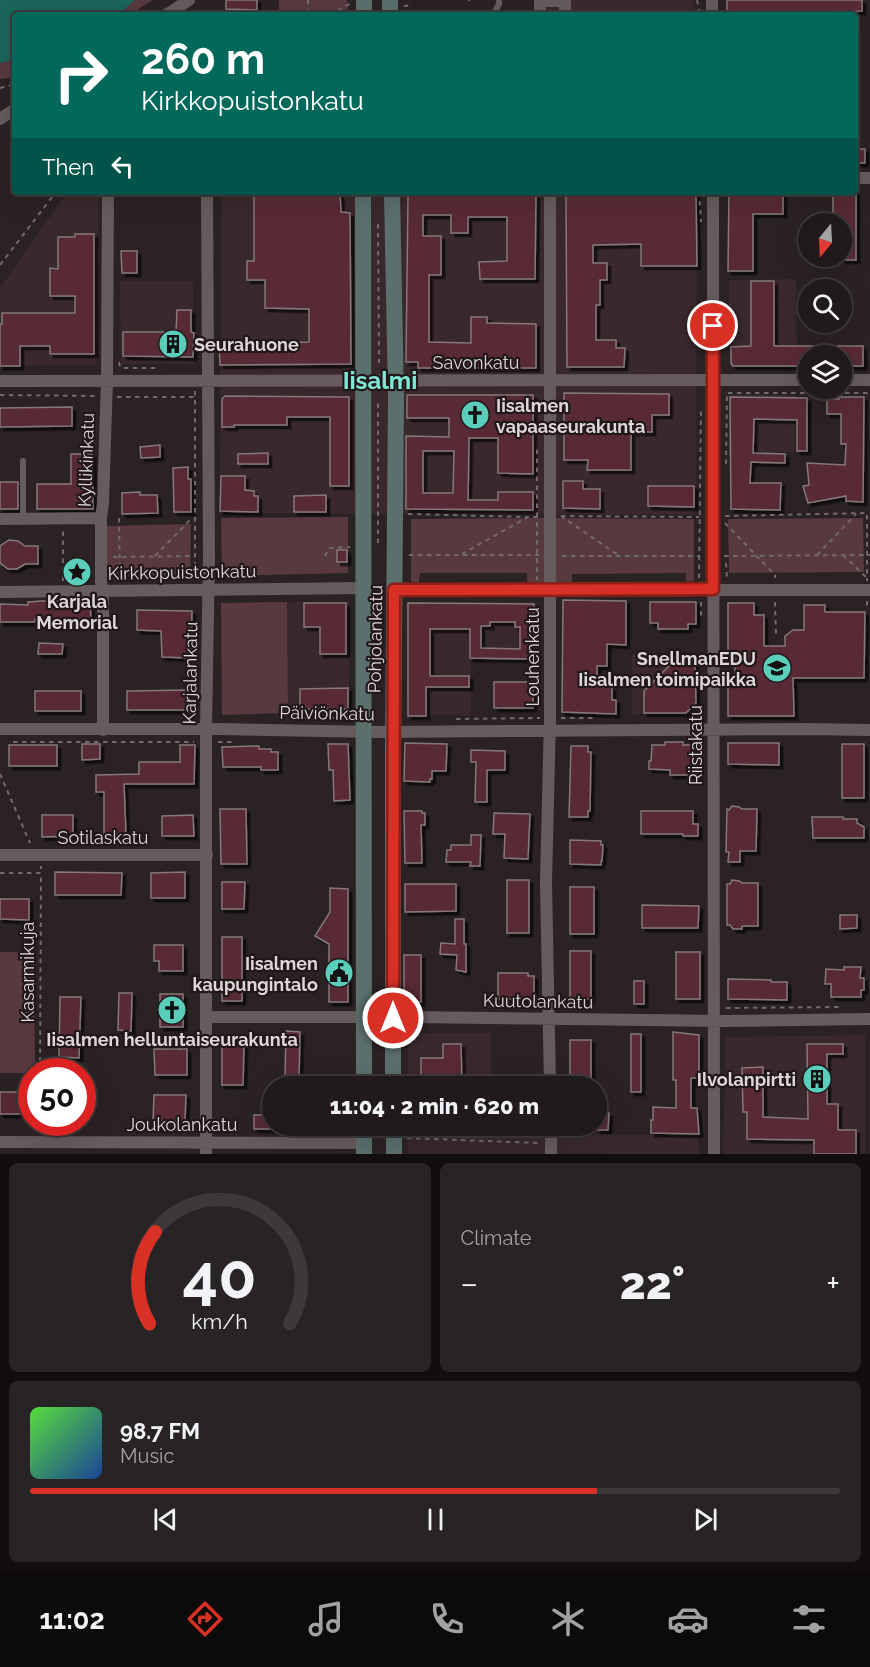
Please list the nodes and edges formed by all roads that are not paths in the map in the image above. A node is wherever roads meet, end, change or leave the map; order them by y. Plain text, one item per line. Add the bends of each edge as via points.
1 (189, 0) edge
2 (171, 12) edge
3 (540, 12) edge
4 (565, 12) edge
5 (108, 195) edge
6 (207, 195) edge
7 (363, 195) edge
8 (392, 195) edge
9 (550, 195) edge
10 (713, 195) edge
11 (376, 367) junction
12 (107, 380) junction
13 (396, 380) junction
14 (798, 380) edge
15 (852, 380) edge
16 (870, 380) edge
17 (0, 381) edge
18 (207, 381) junction
19 (550, 381) junction
20 (713, 381) junction
21 (23, 461) dead end
22 (101, 518) junction
23 (0, 519) edge
24 (23, 519) junction
25 (868, 586) edge
26 (364, 588) junction
27 (209, 589) junction
28 (550, 589) junction
29 (713, 589) junction
30 (394, 590) junction
31 (103, 591) junction
32 (0, 592) edge
33 (0, 729) edge
34 (103, 730) junction
35 (549, 730) junction
36 (713, 730) junction
37 (870, 730) edge
38 (364, 731) junction
39 (393, 732) junction
40 (207, 735) junction
41 (0, 855) edge
42 (207, 855) junction
43 (207, 1017) junction
44 (364, 1018) junction
45 (393, 1018) junction
46 (549, 1019) junction
47 (870, 1019) edge
48 (713, 1021) junction
49 (364, 1076) edge
50 (393, 1076) edge
51 (550, 1076) edge
52 (398, 1136) edge
53 (0, 1142) edge
54 (206, 1148) edge
55 (364, 1148) edge
56 (393, 1154) edge
57 (714, 1154) edge

1 - 2 street
3 - 4 street via 540,1 565,1
5 - 12 street, Kyllikinkatu
6 - 18 street, Karjalankatu
7 - 11 main road, Pohjolankatu
8 - 11 main road, Pohjolankatu
9 - 19 street, Louhenkatu
10 - 20 street, Riistakatu
11 - 13 main road, Pohjolankatu
11 - 13 street, Savonkatu
11 - 18 street, Savonkatu
11 - 26 main road, Pohjolankatu
12 - 17 street, Savonkatu
12 - 18 street, Savonkatu
12 - 22 street, Kyllikinkatu
13 - 19 street, Savonkatu
13 - 30 main road, Pohjolankatu
14 - 20 street, Savonkatu
15 - 16 street
18 - 27 street, Karjalankatu
19 - 20 street, Savonkatu
19 - 28 street, Louhenkatu
20 - 29 street, Riistakatu
21 - 24 lane
22 - 24 street
22 - 31 street, Kyllikinkatu
23 - 24 street
25 - 29 street
26 - 27 street, Kirkkopuistonkatu
26 - 38 main road, Pohjolankatu
27 - 31 street, Kirkkopuistonkatu
27 - 40 street, Karjalankatu
28 - 29 street
28 - 30 street
28 - 35 street, Louhenkatu
29 - 36 street, Riistakatu
30 - 39 main road, Pohjolankatu
31 - 32 street, Kirkkopuistonkatu
31 - 34 street, Kyllikinkatu
33 - 34 street, Päiviönkatu
34 - 40 street, Päiviönkatu
35 - 36 street, Päiviönkatu
35 - 39 street, Päiviönkatu
35 - 46 street, Louhenkatu
36 - 37 street, Päiviönkatu
36 - 48 street, Riistakatu
38 - 39 street, Päiviönkatu
38 - 40 street, Päiviönkatu
38 - 44 main road, Pohjolankatu
39 - 45 main road, Pohjolankatu
40 - 42 street, Karjalankatu
41 - 42 street, Sotilaskatu
42 - 43 street, Karjalankatu
43 - 44 street, Kuutolankatu
43 - 54 street, Karjalankatu
44 - 45 street, Kuutolankatu
44 - 49 main road, Pohjolankatu
45 - 46 street, Kuutolankatu
45 - 50 main road, Pohjolankatu
46 - 48 street, Kuutolankatu
46 - 51 street, Louhenkatu
47 - 48 street, Kuutolankatu
48 - 57 street, Riistakatu
52 - 56 main road
53 - 54 street, Joukolankatu
54 - 55 street, Joukolankatu

